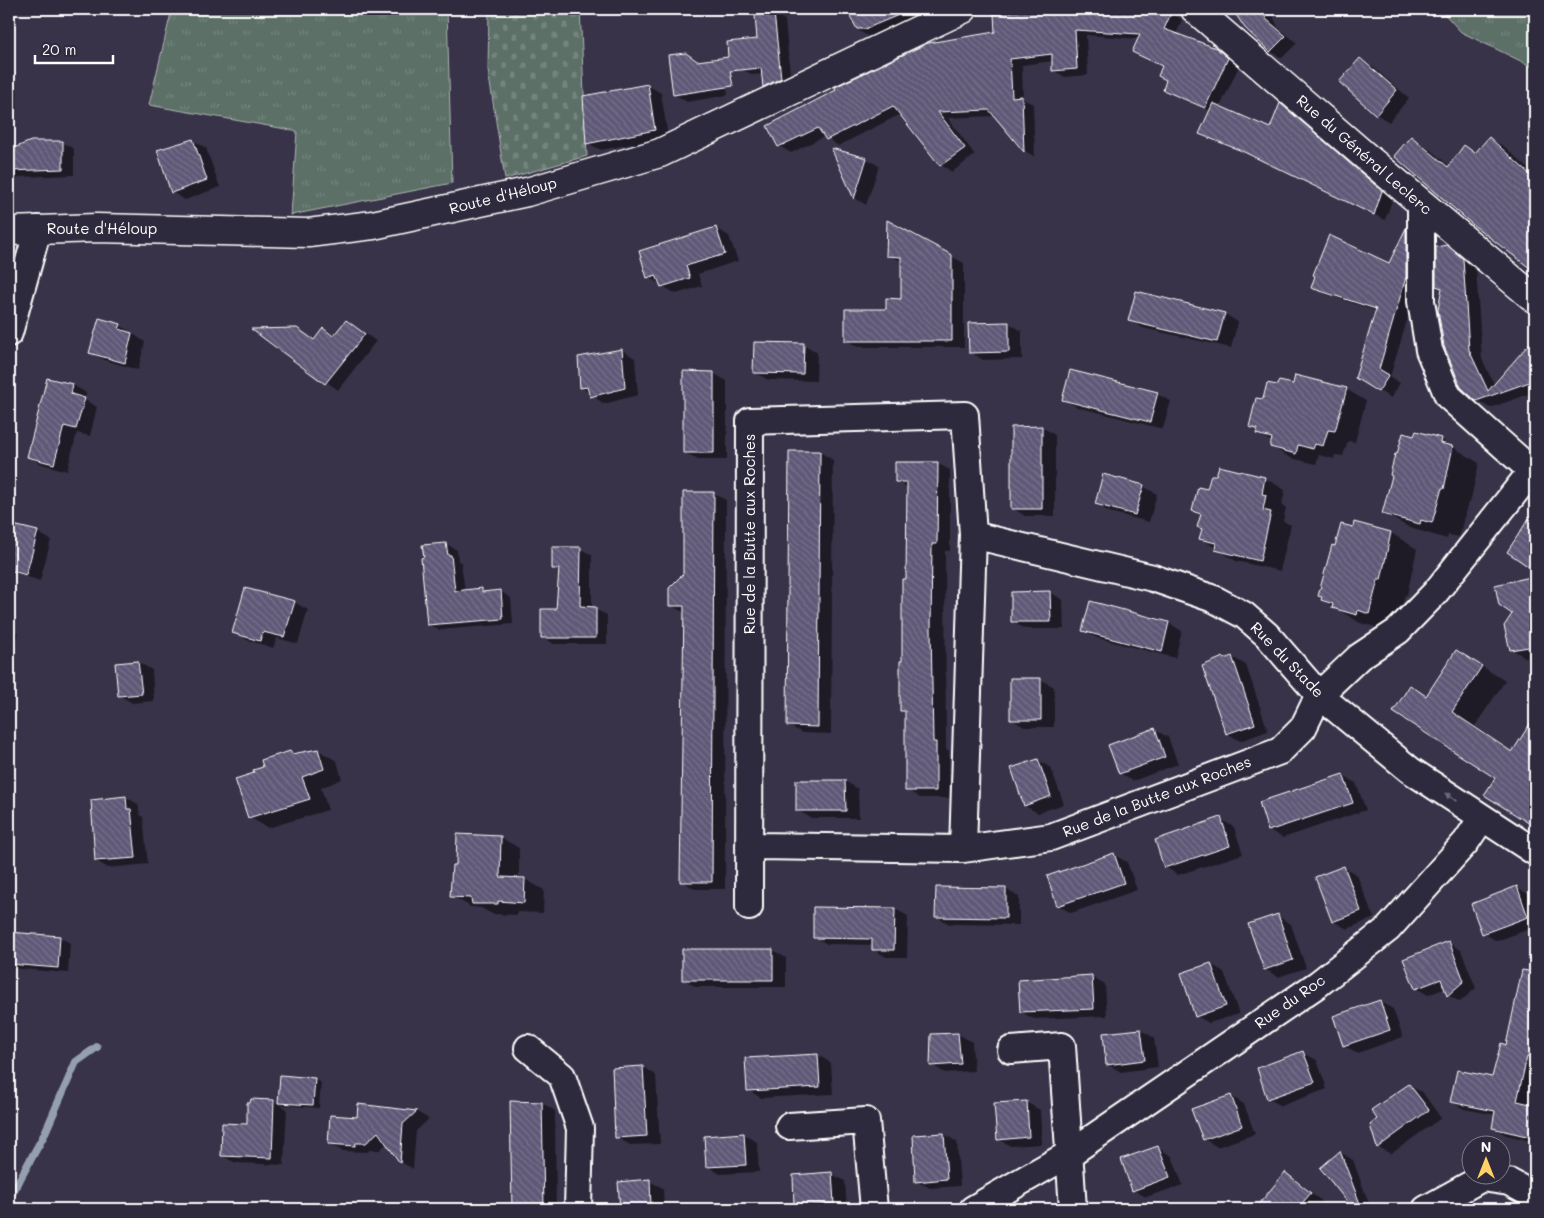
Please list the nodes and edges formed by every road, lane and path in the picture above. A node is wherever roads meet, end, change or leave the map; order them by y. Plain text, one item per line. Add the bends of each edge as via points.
1 (962, 9) edge
2 (1195, 9) edge
3 (1421, 203) junction
4 (38, 229) junction
5 (9, 231) edge
6 (1535, 299) edge
7 (9, 333) edge
8 (1534, 469) edge
9 (973, 535) junction
10 (1319, 695) junction
11 (1482, 818) junction
12 (749, 846) junction
13 (963, 850) junction
14 (1535, 852) edge
15 (749, 908) dead end
16 (528, 1048) dead end
17 (1011, 1050) dead end
18 (789, 1126) dead end
19 (1069, 1154) junction
20 (1535, 1196) edge
21 (1437, 1206) edge
22 (578, 1209) edge
23 (874, 1209) edge
24 (973, 1209) edge
25 (1073, 1209) edge

1 - 4 street, Route d'Héloup via 660,153 527,192 373,225 308,233
2 - 3 street, Rue du Général Leclerc
3 - 6 street, Rue du Général Leclerc
3 - 8 street via 1421,301 1429,350 1448,396
4 - 5 street, Route d'Héloup
4 - 7 street
8 - 10 street via 1435,593 1398,631 1359,657
9 - 10 street, Rue du Stade via 1153,578 1214,599 1244,615 1267,635
9 - 12 street, Rue de la Butte aux Roches via 965,415 750,421
9 - 13 street, Rue de la Butte aux Roches
11 -> 10 street, Rue du Stade via 1410,770
10 - 13 street, Rue de la Butte aux Roches via 1303,728 1280,751 1051,837
11 - 14 street, Rue du Stade
11 - 19 street, Rue du Roc via 1466,842 1388,929 1318,984
12 - 13 street, Rue de la Butte aux Roches
12 - 15 street, Rue de la Butte aux Roches
16 - 22 street via 562,1076 580,1128
17 - 19 street via 1062,1046
18 - 23 street via 866,1121
19 - 24 street, Rue du Roc
19 - 25 street
20 - 21 street via 1509,1182 1482,1178

